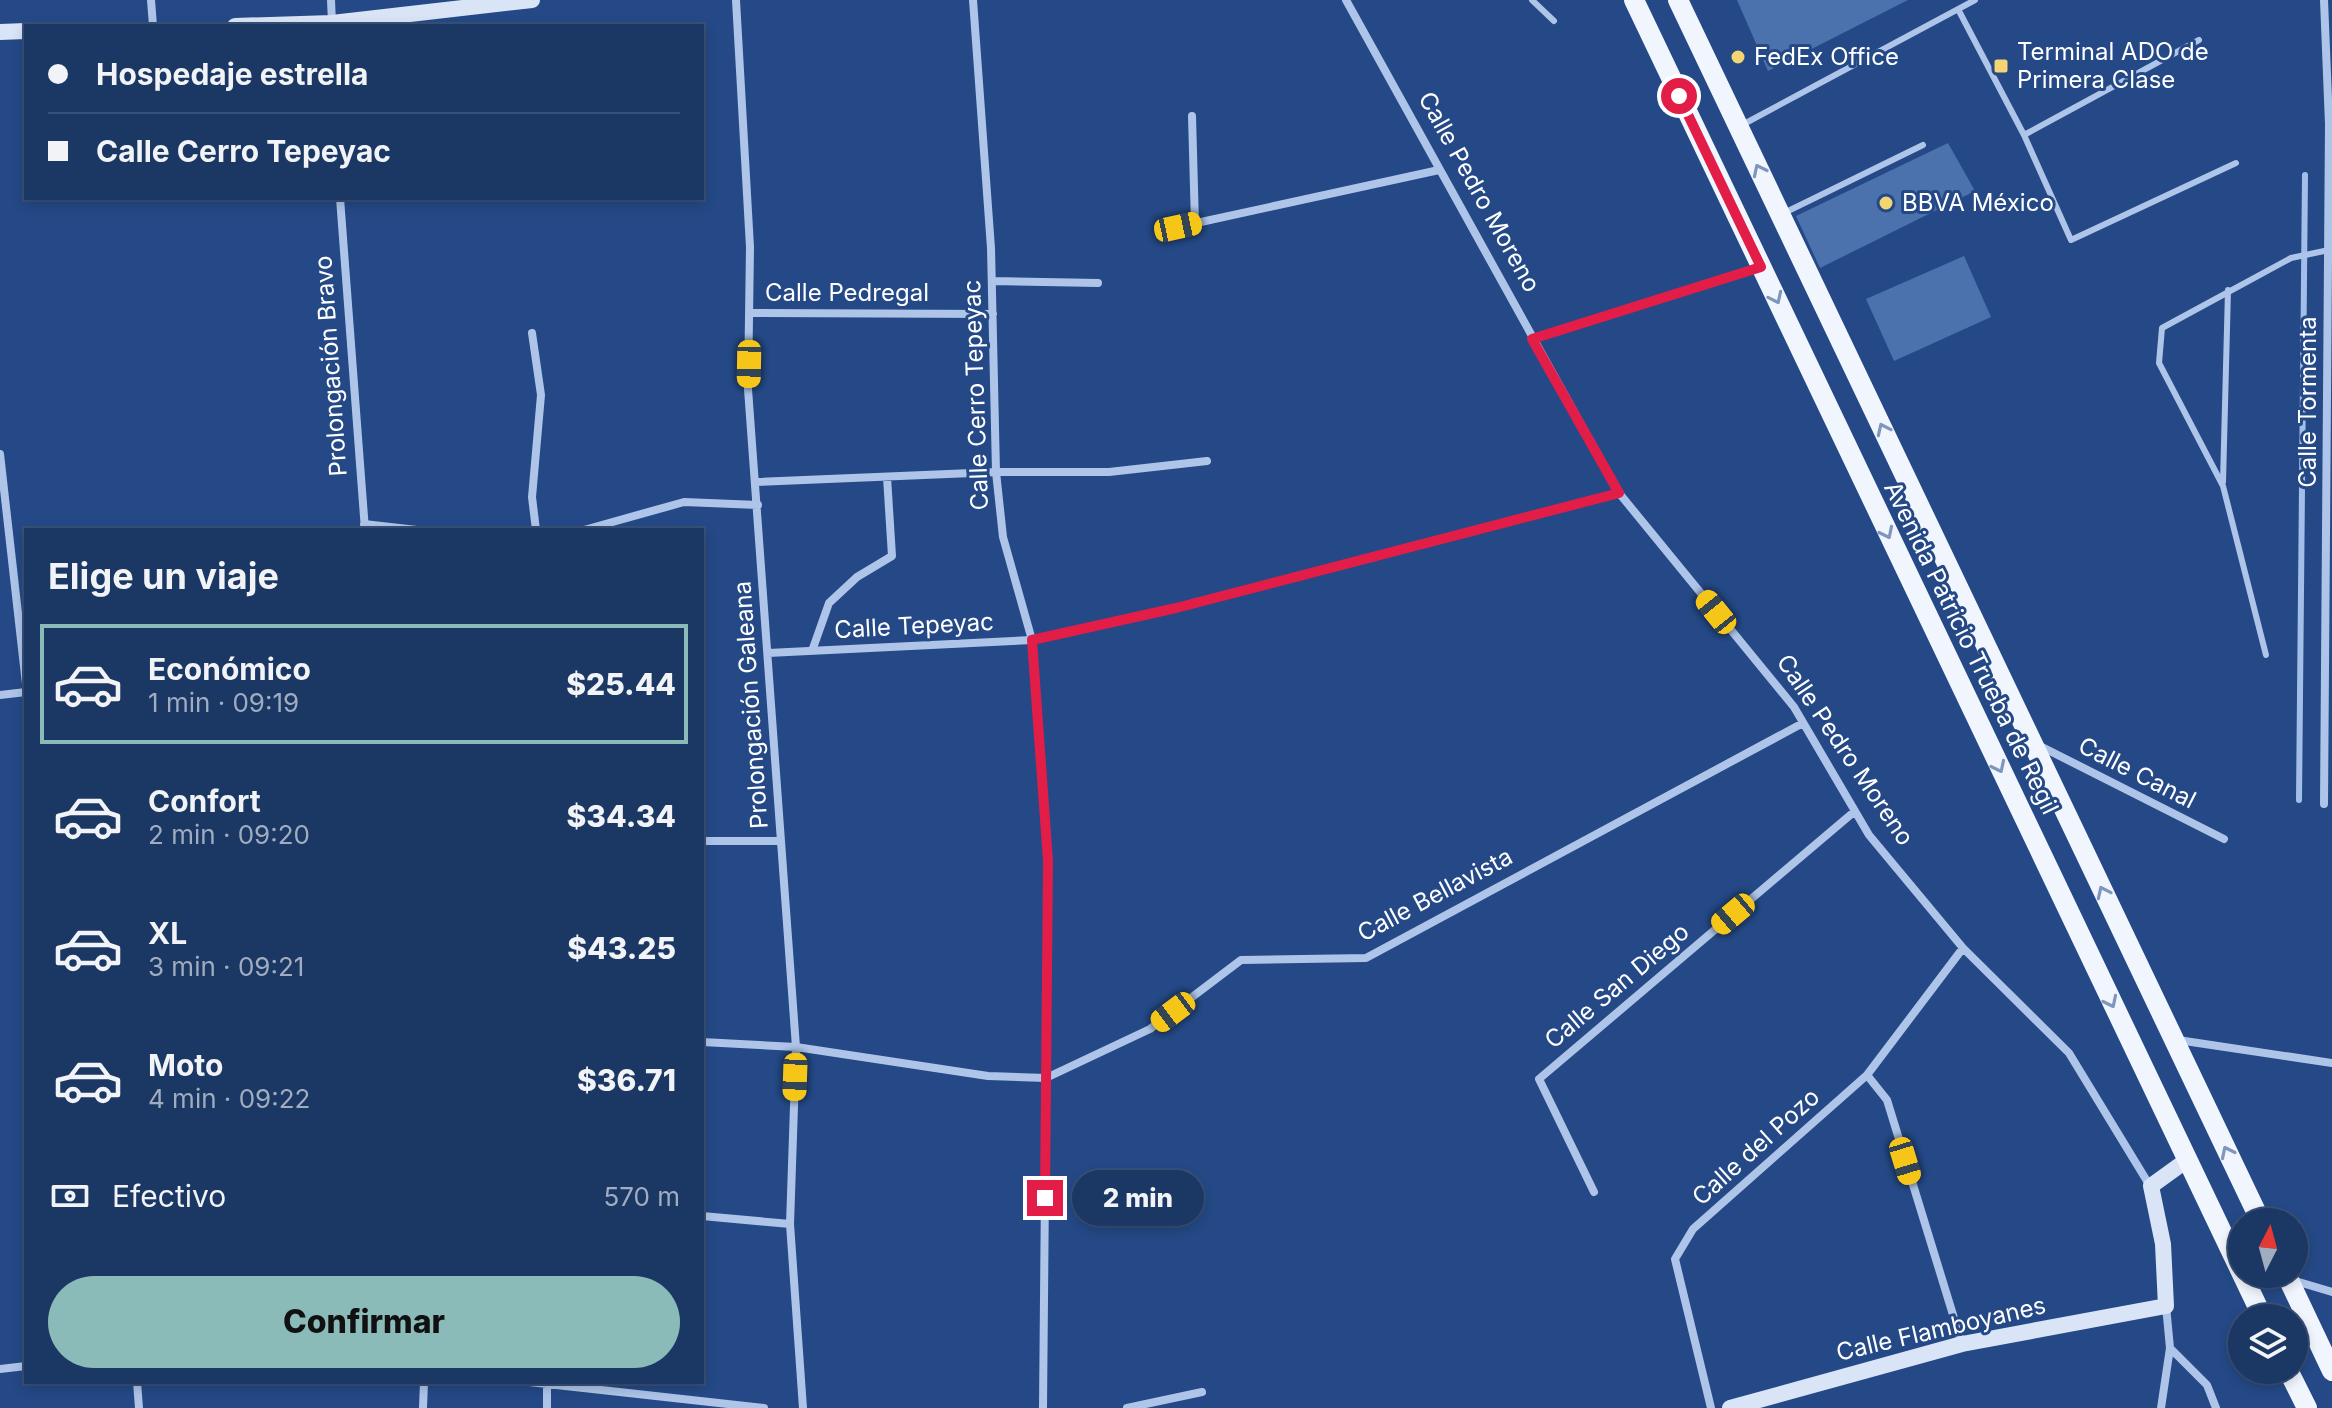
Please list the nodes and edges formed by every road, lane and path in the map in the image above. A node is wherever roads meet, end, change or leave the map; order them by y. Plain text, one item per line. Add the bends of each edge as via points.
1 (151, 0) edge
2 (331, 0) edge
3 (532, 0) edge
4 (736, 0) edge
5 (973, 0) edge
6 (1346, 0) edge
7 (1532, 0) edge
8 (1634, 0) edge
9 (1678, 0) edge
10 (1975, 0) edge
11 (2324, 0) edge
12 (1959, 11) junction
13 (1554, 21) dead end
14 (153, 24) edge
15 (332, 24) edge
16 (340, 24) edge
17 (24, 31) edge
18 (0, 32) edge
19 (2199, 40) dead end
20 (1192, 116) dead end
21 (2330, 124) edge
22 (1738, 128) junction
23 (2024, 135) junction
24 (1923, 145) dead end
25 (2236, 163) dead end
26 (1439, 170) junction
27 (340, 200) edge
28 (1781, 215) junction
29 (1195, 224) junction
30 (1178, 227) dead end
31 (2329, 250) junction
32 (1761, 267) junction
33 (992, 281) junction
34 (1098, 283) dead end
35 (2228, 290) junction
36 (749, 313) junction
37 (993, 314) junction
38 (532, 333) dead end
39 (1532, 339) junction
40 (0, 454) edge
41 (1207, 461) dead end
42 (996, 472) junction
43 (887, 477) junction
44 (756, 482) junction
45 (2223, 486) junction
46 (1619, 493) junction
47 (758, 505) junction
48 (364, 527) edge
49 (536, 528) edge
50 (591, 528) edge
51 (1032, 640) junction
52 (812, 651) junction
53 (768, 653) junction
54 (2266, 655) dead end
55 (24, 666) edge
56 (24, 692) edge
57 (0, 695) edge
58 (1803, 723) junction
59 (2032, 742) junction
60 (2324, 804) dead end
61 (1855, 811) junction
62 (2224, 839) dead end
63 (704, 841) edge
64 (780, 841) junction
65 (1963, 948) junction
66 (2173, 1039) junction
67 (704, 1042) edge
68 (796, 1047) junction
69 (2332, 1063) edge
70 (1867, 1075) junction
71 (1046, 1078) junction
72 (2187, 1160) junction
73 (2151, 1186) junction
74 (1594, 1192) dead end
75 (2254, 1208) edge
76 (704, 1216) edge
77 (790, 1224) junction
78 (2308, 1283) edge
79 (2293, 1288) edge
80 (2332, 1292) edge
81 (2256, 1304) edge
82 (2166, 1306) junction
83 (1962, 1344) junction
84 (2170, 1348) junction
85 (24, 1366) edge
86 (0, 1369) edge
87 (2332, 1371) edge
88 (137, 1384) edge
89 (424, 1384) edge
90 (547, 1384) edge
91 (556, 1384) edge
92 (2295, 1384) edge
93 (1202, 1392) dead end
94 (139, 1408) edge
95 (423, 1408) edge
96 (547, 1408) edge
97 (764, 1408) edge
98 (803, 1408) edge
99 (1043, 1408) edge
100 (1127, 1408) edge
101 (1711, 1408) edge
102 (1730, 1408) edge
103 (2161, 1408) edge
104 (2216, 1408) edge
105 (2307, 1408) edge

1 - 14 street
2 - 15 street
3 - 16 street
4 - 36 street, Prolongación Galeana
5 - 33 street, Calle Cerro Tepeyac
6 - 26 street, Calle Pedro Moreno
7 - 13 lane
8 - 32 main road, Avenida Patricio Trueba de Regil
9 - 22 main road, Avenida Patricio Trueba de Regil
10 - 12 lane
11 - 21 street, Calle Tormenta
12 - 22 lane
12 - 23 lane
17 - 18 street
19 - 23 lane
20 - 29 street
21 - 31 street, Calle Tormenta
28 -> 22 main road, Avenida Patricio Trueba de Regil
23 - 25 lane via 2071,240
24 - 28 lane
26 - 29 street
26 - 39 street, Calle Pedro Moreno
27 - 48 street, Prolongación Bravo
59 -> 28 main road, Avenida Patricio Trueba de Regil
29 - 30 street
31 - 35 lane via 2291,258
31 - 60 street, Calle Tormenta
32 - 39 street
32 -> 72 main road, Avenida Patricio Trueba de Regil
33 - 34 street
33 - 37 street, Calle Cerro Tepeyac
35 - 45 lane
35 - 45 lane via 2162,328 2159,363
36 - 37 street, Calle Pedregal
36 - 44 street, Prolongación Galeana via 748,389
37 - 42 street, Calle Cerro Tepeyac
38 - 49 street via 541,395 532,497
39 - 46 street, Calle Pedro Moreno
40 - 55 street
41 - 42 street via 1109,472
42 - 43 street
42 - 51 street, Calle Cerro Tepeyac via 1003,537
43 - 44 street
43 - 52 street via 892,556 857,577 829,603
44 - 47 street, Prolongación Galeana
45 - 54 lane
46 - 51 street, Calle Tepeyac
46 - 58 street, Calle Pedro Moreno
47 - 50 street via 684,502
47 - 53 street, Prolongación Galeana
51 - 52 street, Calle Tepeyac
51 - 71 street, Calle Cerro Tepeyac via 1048,861
52 - 53 street, Calle Tepeyac
53 - 64 street, Prolongación Galeana
56 - 57 street
58 - 61 street, Calle Pedro Moreno
58 - 71 street, Calle Bellavista via 1366,958 1241,960 1150,1029
59 - 62 street, Calle Canal
66 -> 59 main road, Avenida Patricio Trueba de Regil
61 - 65 street, Calle Pedro Moreno
61 - 74 street, Calle San Diego via 1539,1079
63 - 64 street
64 - 68 street, Prolongación Galeana
65 - 70 street, Calle del Pozo
65 - 73 street, Calle Pedro Moreno via 2069,1053
66 - 69 street
75 -> 66 main road, Avenida Patricio Trueba de Regil
67 - 68 street, Calle Bellavista
68 - 71 street, Calle Bellavista via 988,1076
68 - 77 street, Prolongación Galeana
70 - 83 street via 1887,1100
70 - 101 street, Calle del Pozo via 1693,1229 1675,1259
71 - 99 street, Calle Cerro Tepeyac
72 - 73 street
72 - 81 main road, Avenida Patricio Trueba de Regil
73 - 82 street, Calle Pedro Moreno via 2163,1244
76 - 77 street
77 - 98 street, Prolongación Galeana
78 - 80 street
79 - 87 main road
82 - 83 street, Calle Flamboyanes
82 - 84 street, Calle Pedro Moreno
83 - 102 street, Calle Flamboyanes
84 - 103 street, Calle Pedro Moreno
84 - 104 street via 2207,1385
85 - 86 street
88 - 94 street
89 - 95 street
90 - 96 street
91 - 97 street
92 - 105 main road
93 - 100 street

